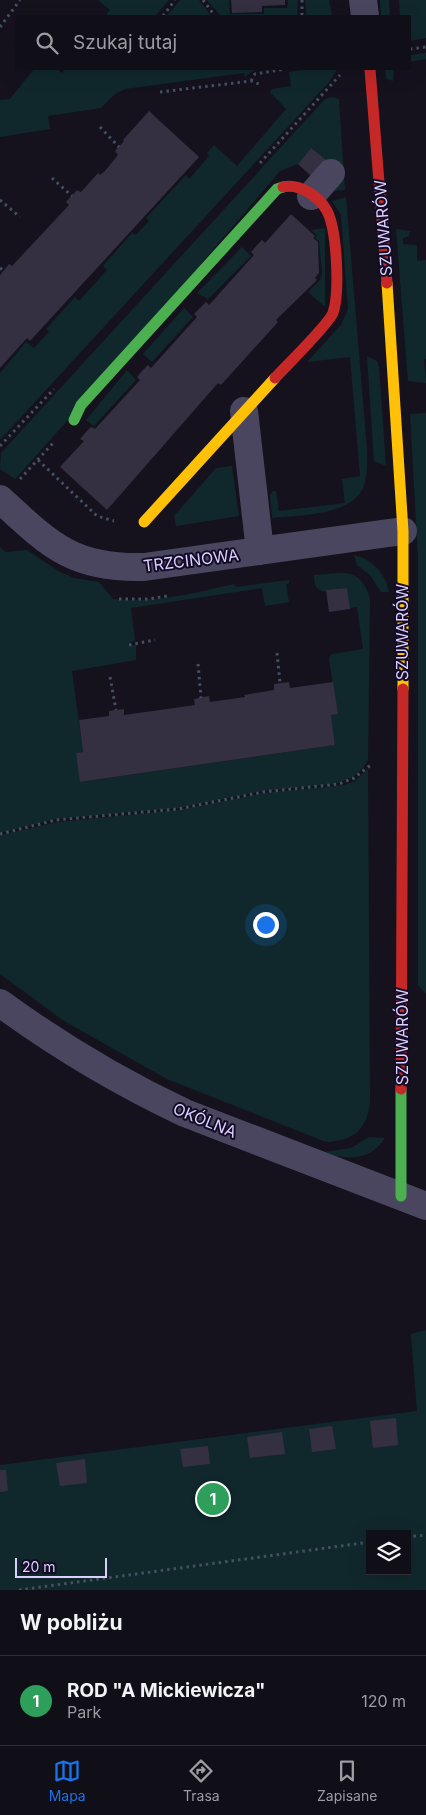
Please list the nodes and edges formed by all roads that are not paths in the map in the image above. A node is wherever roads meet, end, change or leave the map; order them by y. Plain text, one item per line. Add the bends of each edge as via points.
1 (370, 70) edge
2 (331, 172) dead end
3 (311, 196) junction
4 (244, 410) junction
5 (74, 420) road end
6 (0, 498) edge
7 (144, 522) road end
8 (403, 531) junction
9 (260, 551) junction
10 (0, 1003) edge
11 (401, 1196) junction
12 (426, 1206) edge

1 - 8 street, SZUWARÓW
2 - 3 street
3 - 4 street via 324,208 330,220 338,290 335,310
3 - 5 street via 298,186 278,189 81,405
4 - 7 street
4 - 9 street
6 - 9 street, TRZCINOWA via 45,541 65,553 97,564 144,567
8 - 9 street, TRZCINOWA
8 - 11 street, SZUWARÓW
10 - 11 street, OKÓLNA via 71,1053 147,1096
11 - 12 street, OKÓLNA

